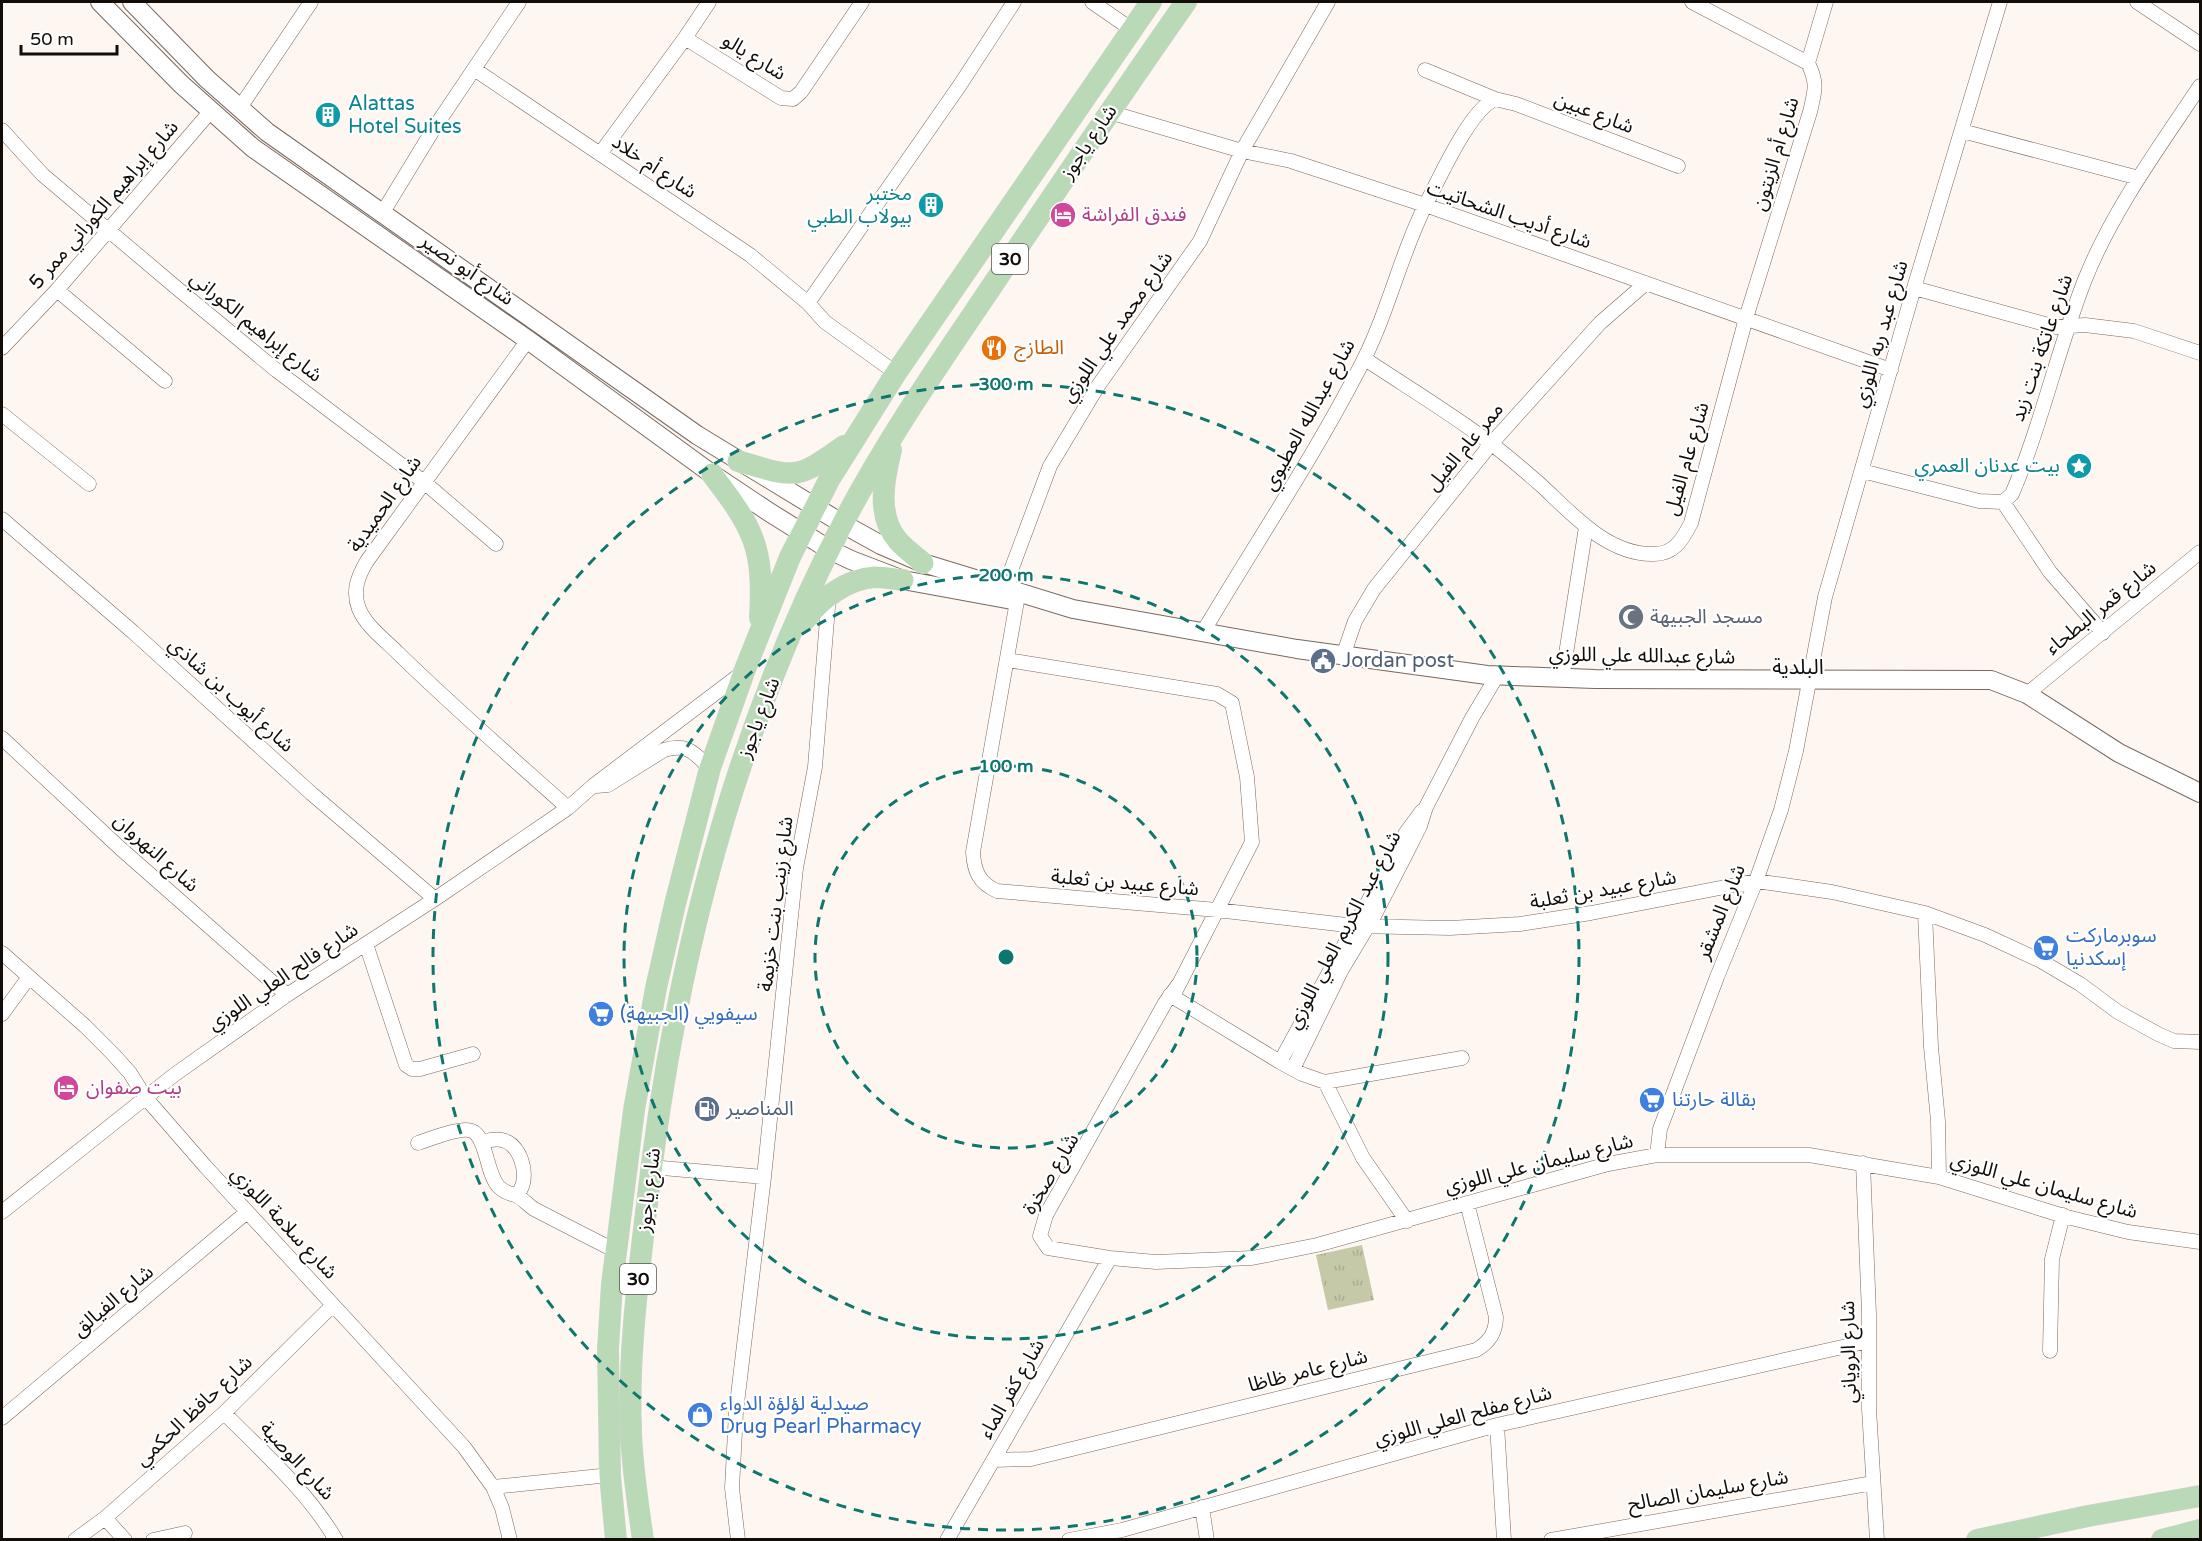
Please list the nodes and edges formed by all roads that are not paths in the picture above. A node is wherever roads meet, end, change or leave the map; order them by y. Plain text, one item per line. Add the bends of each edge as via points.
1 (100, 2) edge
2 (132, 2) edge
3 (311, 2) edge
4 (519, 2) edge
5 (709, 2) edge
6 (862, 2) edge
7 (1014, 2) edge
8 (1092, 2) edge
9 (1151, 2) edge
10 (1186, 2) edge
11 (1328, 2) edge
12 (1692, 2) edge
13 (1826, 2) edge
14 (2000, 2) edge
15 (2137, 2) edge
16 (1131, 30) junction
17 (685, 38) junction
18 (2200, 44) edge
19 (1808, 63) junction
20 (474, 69) junction
21 (1425, 70) dead end
22 (2200, 86) edge
23 (1495, 99) junction
24 (239, 109) junction
25 (210, 112) junction
26 (1109, 112) junction
27 (2, 130) edge
28 (1962, 131) junction
29 (1242, 151) junction
30 (600, 154) junction
31 (1678, 166) dead end
32 (2139, 178) junction
33 (1425, 206) junction
34 (382, 212) junction
35 (109, 229) junction
36 (1646, 283) junction
37 (1914, 288) junction
38 (57, 290) junction
39 (808, 303) junction
40 (1746, 318) junction
41 (2068, 327) junction
42 (528, 340) junction
43 (2, 348) edge
44 (2200, 353) edge
45 (1365, 359) junction
46 (1891, 370) junction
47 (896, 373) junction
48 (165, 381) dead end
49 (2, 414) edge
50 (898, 424) junction
51 (852, 441) junction
52 (1491, 444) junction
53 (738, 462) junction
54 (1862, 471) junction
55 (712, 474) junction
56 (424, 482) junction
57 (89, 484) dead end
58 (2003, 502) junction
59 (814, 506) junction
60 (2, 519) edge
61 (843, 524) junction
62 (1586, 526) junction
63 (801, 532) junction
64 (496, 544) dead end
65 (830, 550) junction
66 (2200, 552) edge
67 (923, 563) junction
68 (903, 580) junction
69 (1013, 594) junction
70 (830, 595) junction
71 (1203, 632) junction
72 (2103, 633) junction
73 (759, 637) junction
74 (788, 640) junction
75 (1344, 656) junction
76 (1007, 660) junction
77 (744, 672) junction
78 (1497, 676) junction
79 (1562, 679) junction
80 (1809, 680) junction
81 (2027, 694) junction
82 (2, 738) edge
83 (710, 768) junction
84 (594, 785) junction
85 (2200, 793) edge
86 (568, 808) junction
87 (981, 881) joint
88 (1756, 881) junction
89 (435, 899) junction
90 (1217, 910) junction
91 (1925, 913) junction
92 (1361, 926) junction
93 (366, 944) junction
94 (2, 953) edge
95 (29, 977) junction
96 (1174, 992) junction
97 (287, 995) junction
98 (2, 1014) edge
99 (2200, 1042) edge
100 (473, 1054) dead end
101 (1462, 1058) dead end
102 (1280, 1062) junction
103 (1293, 1070) junction
104 (1325, 1083) junction
105 (145, 1097) junction
106 (482, 1142) junction
107 (418, 1143) dead end
108 (1657, 1155) junction
109 (1863, 1163) junction
110 (651, 1167) junction
111 (1939, 1177) junction
112 (764, 1178) junction
113 (516, 1195) junction
114 (1467, 1203) junction
115 (2, 1212) edge
116 (247, 1212) junction
117 (2063, 1215) junction
118 (1407, 1221) junction
119 (1040, 1232) joint
120 (2200, 1242) edge
121 (616, 1251) junction
122 (1110, 1258) junction
123 (333, 1305) junction
124 (1869, 1341) junction
125 (2050, 1351) dead end
126 (224, 1413) junction
127 (2, 1418) edge
128 (1497, 1425) junction
129 (994, 1460) junction
130 (610, 1475) junction
131 (1872, 1483) junction
132 (493, 1487) junction
133 (2200, 1496) edge
134 (1202, 1506) junction
135 (105, 1518) junction
136 (2200, 1530) edge
137 (185, 1533) dead end
138 (75, 1539) edge
139 (125, 1539) edge
140 (153, 1539) edge
141 (336, 1539) edge
142 (510, 1539) edge
143 (616, 1539) edge
144 (643, 1539) edge
145 (738, 1539) edge
146 (947, 1539) edge
147 (1069, 1539) edge
148 (1207, 1539) edge
149 (1504, 1539) edge
150 (1551, 1539) edge
151 (1877, 1539) edge
152 (1977, 1539) edge
153 (2162, 1539) edge

1 - 25 main road, شارع أبو نصير
2 - 24 main road, شارع أبو نصير
3 - 24 street
4 - 20 street
5 - 17 street
6 - 17 street, شارع يالو via 793,99 781,98
7 - 39 street
8 - 16 street
9 - 16 main road, شارع ياجوز / 30
10 - 26 main road, شارع ياجوز / 30
11 - 29 street, شارع محمد علي اللوزي
12 - 19 street
13 - 19 street
14 - 28 street, شارع عبد ربه اللوزي
15 - 18 street
16 - 47 main road, شارع ياجوز / 30
17 - 30 street
19 - 40 street, شارع أم الزيتون via 1816,88
20 - 30 street, شارع أم خلاد
20 - 34 street
21 - 23 street, شارع عبين
22 - 32 street, شارع عاتكة بنت زيد
23 - 31 street, شارع عبين
23 - 33 street via 1480,110
24 - 34 main road, شارع أبو نصير
25 - 35 street, شارع إبراهيم الكوراني ممر 5
25 - 42 main road, شارع أبو نصير via 304,185
26 - 29 street, شارع أديب الشحاتيت
26 - 50 main road, شارع ياجوز / 30
27 - 35 street, شارع إبراهيم الكوراني via 43,175
28 - 32 street
28 - 37 street, شارع عبد ربه اللوزي
29 - 33 street, شارع أديب الشحاتيت via 1291,161
29 - 69 street, شارع محمد علي اللوزي via 1200,241 1098,386 1050,466 1010,573
30 - 39 street, شارع أم خلاد via 750,255
32 - 41 street, شارع عاتكة بنت زيد via 2105,236
33 - 36 street, شارع أديب الشحاتيت
33 - 45 street, شارع عبدالله العطيوي
34 - 53 main road, شارع أبو نصير
35 - 38 street, شارع إبراهيم الكوراني ممر 5
35 - 56 street, شارع إبراهيم الكوراني via 276,370
36 - 40 street, شارع أديب الشحاتيت
36 - 52 street, ممر عام الفيل via 1600,323
37 - 41 street
37 - 46 street, شارع عبد ربه اللوزي
38 - 43 street, شارع إبراهيم الكوراني ممر 5
38 - 48 street
39 - 47 street, شارع أم خلاد via 825,322
40 - 46 street, شارع أديب الشحاتيت
40 - 62 street, شارع عام الفيل via 1697,505 1684,538 1674,549 1650,555 1624,549
41 - 44 street via 2085,325 2134,331
41 - 58 street, شارع عاتكة بنت زيد via 2019,477 2012,494
42 - 55 main road, شارع أبو نصير
42 - 56 street, شارع الحميدية
45 - 52 street, شارع عام الفيل
45 - 71 street, شارع عبدالله العطيوي
46 - 54 street, شارع عبد ربه اللوزي
47 - 51 main road, شارع ياجوز / 30
49 - 57 street
50 - 61 main road, شارع ياجوز / 30
50 - 67 main road via 883,502 897,539
51 - 53 main road via 815,467 792,475
51 - 59 main road, شارع ياجوز / 30
52 - 62 street, شارع عام الفيل
52 - 75 street, ممر عام الفيل via 1374,589 1355,621
53 - 59 main road, شارع أبو نصير
54 - 58 street via 1979,501
54 - 80 street, شارع عبد ربه اللوزي via 1825,597
55 - 63 main road, شارع أبو نصير
55 - 73 main road via 748,524 758,552
56 - 64 street, شارع إبراهيم الكوراني
56 - 86 street, شارع الحميدية via 361,572 356,594 360,611 418,673
58 - 72 street via 2050,572
59 - 61 main road, شارع أبو نصير
59 - 63 main road, شارع ياجوز / 30
60 - 89 street, شارع أيوب بن شاذي
61 - 65 main road, شارع ياجوز / 30
61 - 67 main road, شارع عبدالله علي اللوزي
62 - 79 street
63 - 65 main road, شارع أبو نصير
63 - 73 main road, شارع ياجوز / 30
65 - 68 main road, شارع عبدالله علي اللوزي
65 - 74 main road, شارع ياجوز / 30
66 - 72 street, شارع قمر البطحاء
67 - 69 main road, شارع عبدالله علي اللوزي
68 - 69 main road, شارع عبدالله علي اللوزي
68 - 70 main road via 875,577
69 - 71 main road, شارع عبدالله علي اللوزي via 1049,606
69 - 76 street, شارع محمد علي اللوزي
70 - 74 main road
70 - 112 street, شارع زينب بنت خزيمة via 815,767 796,868
71 - 75 main road, شارع عبدالله علي اللوزي
72 - 81 street, شارع قمر البطحاء
73 - 77 main road, شارع ياجوز / 30
74 - 110 main road, شارع ياجوز / 30 via 738,774 701,901 680,990
75 - 78 main road, شارع عبدالله علي اللوزي
76 - 87 street, شارع محمد علي اللوزي via 973,852
76 - 90 street, شارع صخرة via 1217,694 1232,704 1247,777 1252,842
77 - 83 main road, شارع ياجوز / 30
77 - 84 street, شارع فالح العلي اللوزي
78 - 79 main road, شارع عبدالله علي اللوزي
78 - 92 street, شارع عبد الكريم العلي اللوزي via 1426,807 1409,828
79 - 80 main road, شارع عبدالله علي اللوزي
80 - 81 main road, شارع عبدالله علي اللوزي via 1991,680
80 - 88 street, شارع المشقر via 1781,810
81 - 85 main road, شارع عبدالله علي اللوزي via 2119,753
82 - 97 street, شارع النهروان
83 - 84 street, شارع فالح العلي اللوزي via 685,748 674,747 608,785
83 - 121 main road, شارع ياجوز / 30 via 656,988 634,1110
84 - 86 street, شارع فالح العلي اللوزي
86 - 89 street, شارع فالح العلي اللوزي
87 - 90 street, شارع عبيد بن ثعلبة via 1006,893
88 - 91 street, شارع عبيد بن ثعلبة via 1832,891
88 - 92 street, شارع عبيد بن ثعلبة via 1521,924 1450,928
88 - 108 street, شارع المشقر via 1660,1130
89 - 93 street, شارع فالح العلي اللوزي
90 - 92 street, شارع عبيد بن ثعلبة
90 - 96 street, شارع صخرة
91 - 99 street, شارع عبيد بن ثعلبة via 2041,961 2158,1034 2174,1041
91 - 111 street
92 - 102 street, شارع عبد الكريم العلي اللوزي
92 - 103 street, شارع عبد الكريم العلي اللوزي
93 - 97 street, شارع فالح العلي اللوزي
93 - 100 street via 405,1065 420,1069
94 - 95 street, شارع سلامة اللوزي
95 - 98 street
95 - 105 street, شارع سلامة اللوزي via 113,1054
96 - 102 street
96 - 119 street, شارع صخرة via 1046,1215
97 - 105 street, شارع فالح العلي اللوزي
101 - 104 street
102 - 103 street
103 - 104 street
104 - 118 street via 1363,1158
105 - 115 street, شارع فالح العلي اللوزي
105 - 116 street, شارع سلامة اللوزي
106 - 107 street via 469,1129
106 - 113 street via 492,1179 503,1191
106 - 113 street via 502,1139 514,1146 524,1179
108 - 109 street, شارع سليمان علي اللوزي via 1809,1155
108 - 114 street, شارع سليمان علي اللوزي via 1608,1164
109 - 111 street, شارع سليمان علي اللوزي
109 - 124 street, شارع الروياني
110 - 112 street
110 - 144 main road, شارع ياجوز / 30 via 632,1380 631,1430
111 - 117 street, شارع سليمان علي اللوزي
112 - 145 street, شارع زينب بنت خزيمة via 733,1450 732,1488
113 - 121 street via 530,1207
114 - 118 street, شارع سليمان علي اللوزي
114 - 129 street, شارع عامر ظاظا via 1496,1317 1494,1333 1476,1350 1048,1455
116 - 123 street, شارع سلامة اللوزي
116 - 127 street, شارع الفيالق
117 - 120 street, شارع سليمان علي اللوزي via 2128,1232
117 - 125 street via 2052,1259
118 - 122 street, شارع سليمان علي اللوزي via 1251,1258 1156,1262
119 - 122 street, شارع سليمان علي اللوزي via 1048,1248
121 - 130 main road, شارع ياجوز / 30 via 608,1349
122 - 129 street, شارع كفر الماء
123 - 126 street, شارع حافظ الحكمي
123 - 132 street, شارع سلامة اللوزي via 465,1447
124 - 128 street, شارع مفلح العلي اللوزي
124 - 131 street, شارع الروياني
126 - 135 street, شارع حافظ الحكمي
126 - 141 street, شارع الوصية via 325,1520
128 - 134 street, شارع مفلح العلي اللوزي
128 - 149 street
129 - 146 street, شارع كفر الماء
130 - 132 street
130 - 143 main road, شارع ياجوز / 30
131 - 150 street, شارع سليمان الصالح
131 - 151 street, شارع الروياني
132 - 142 street, شارع سلامة اللوزي
133 - 152 main road
134 - 147 street, شارع مفلح العلي اللوزي via 1122,1530
134 - 148 street
135 - 138 street, شارع حافظ الحكمي
135 - 139 street
136 - 153 main road
137 - 140 street

